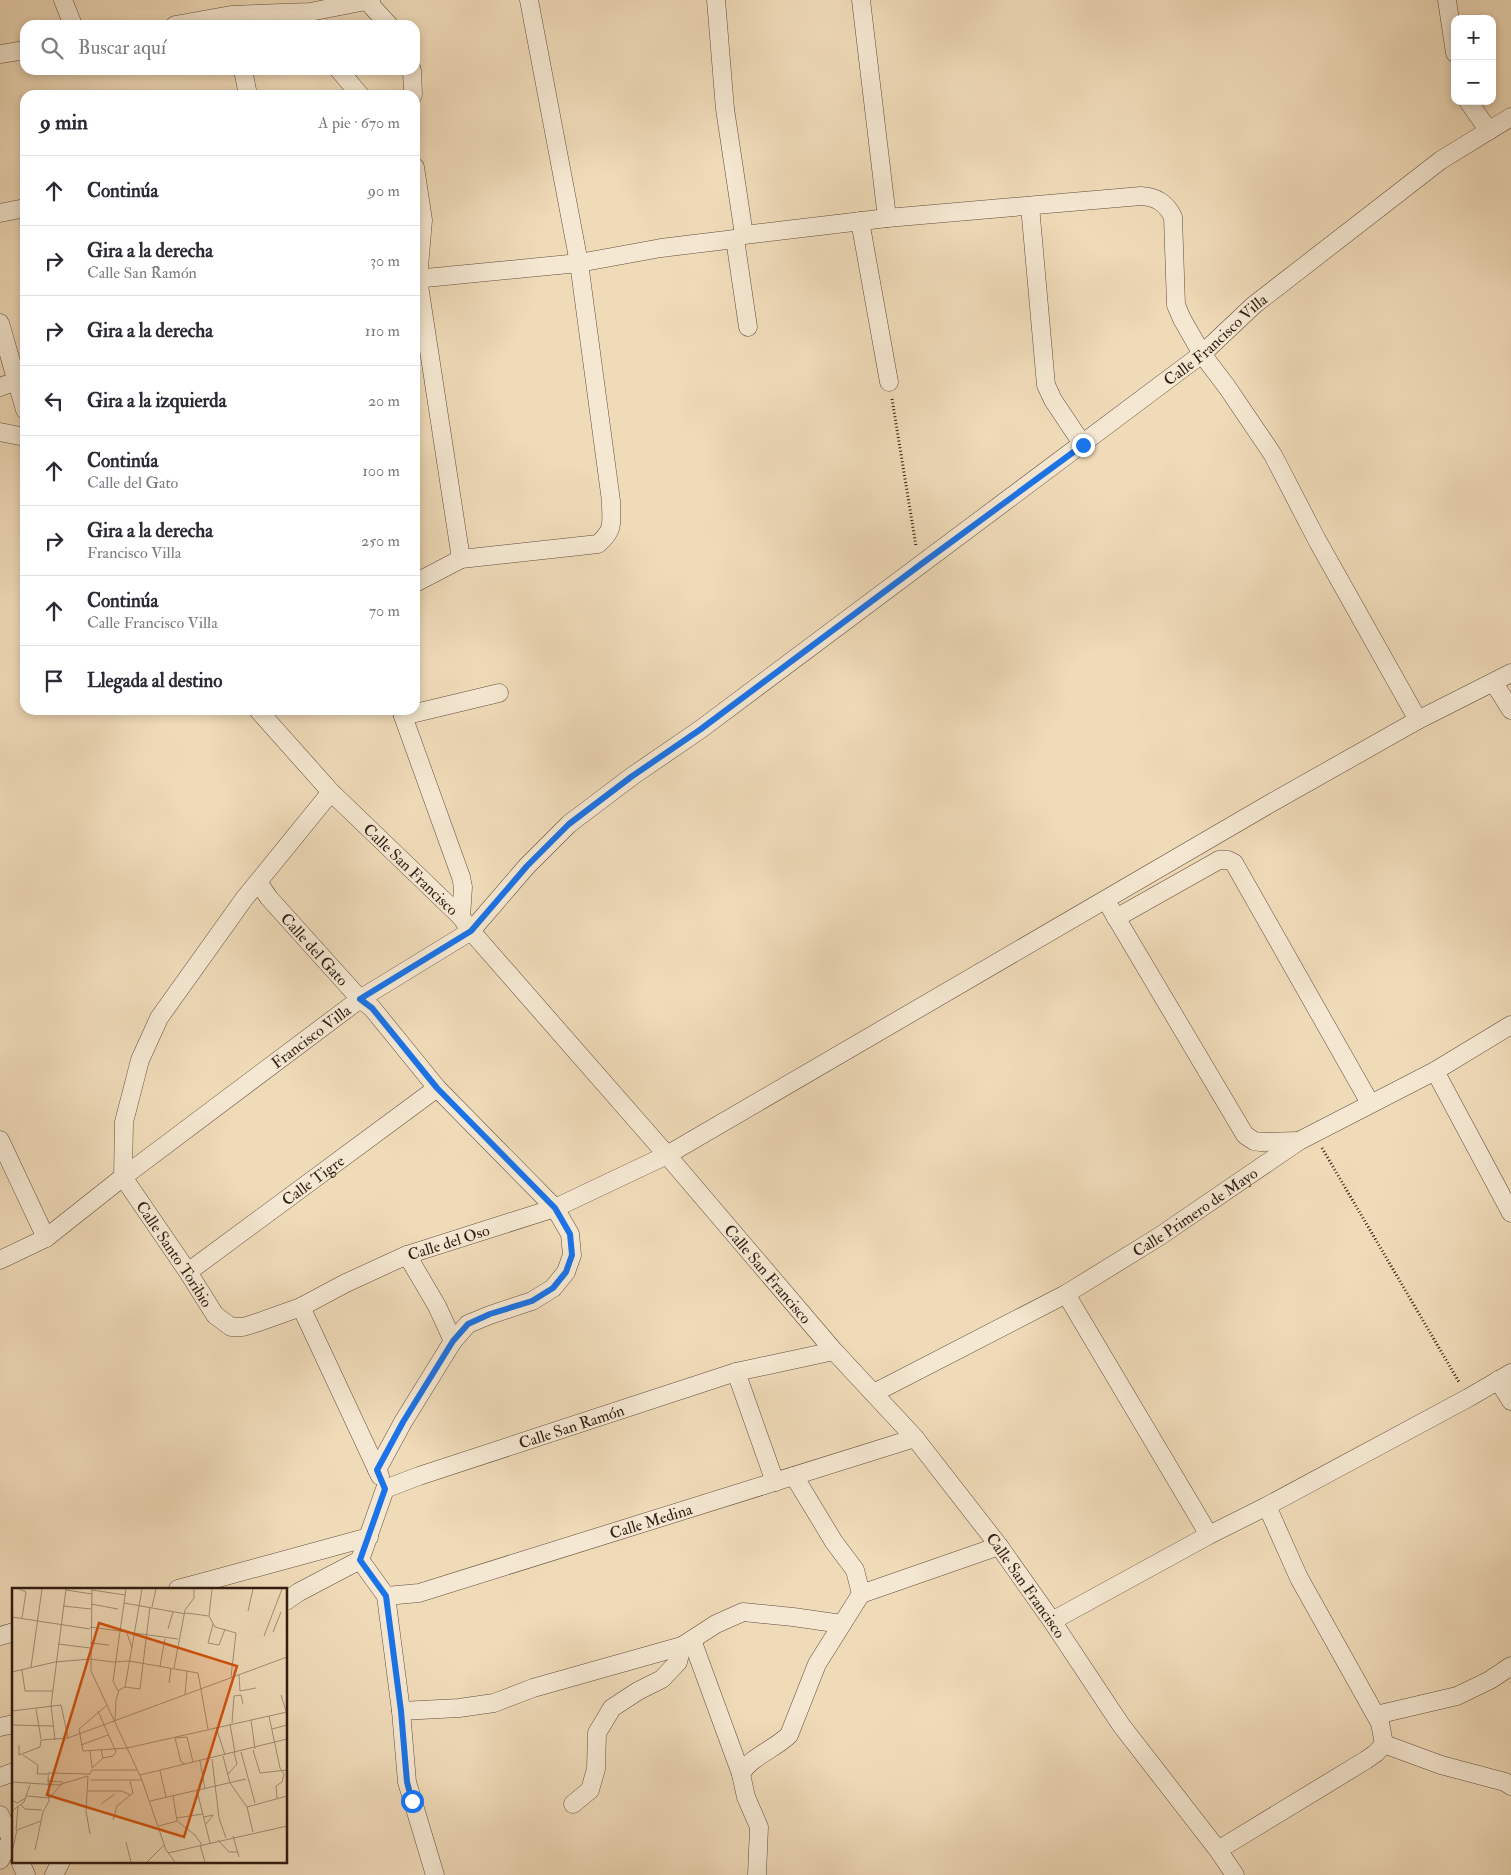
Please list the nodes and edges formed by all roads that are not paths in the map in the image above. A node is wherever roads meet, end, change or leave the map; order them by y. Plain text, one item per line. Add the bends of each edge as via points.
1 (63, 0) edge
2 (366, 0) edge
3 (370, 0) edge
4 (529, 0) edge
5 (716, 0) edge
6 (861, 0) edge
7 (1448, 0) edge
8 (231, 13) edge
9 (313, 19) edge
10 (71, 20) edge
11 (198, 20) edge
12 (384, 20) edge
13 (1451, 23) edge
14 (20, 51) edge
15 (0, 54) edge
16 (244, 75) edge
17 (343, 75) edge
18 (412, 75) edge
19 (247, 90) edge
20 (356, 90) edge
21 (413, 90) edge
22 (1471, 105) edge
23 (1511, 117) edge
24 (1489, 131) junction
25 (420, 200) edge
26 (1030, 206) junction
27 (20, 209) edge
28 (0, 213) edge
29 (886, 218) junction
30 (860, 221) junction
31 (739, 237) junction
32 (420, 245) edge
33 (580, 263) junction
34 (420, 279) edge
35 (420, 304) edge
36 (0, 323) edge
37 (748, 327) dead end
38 (1202, 354) junction
39 (889, 382) road end
40 (14, 383) edge
41 (20, 398) edge
42 (0, 432) edge
43 (20, 436) edge
44 (1083, 445) junction
45 (461, 559) junction
46 (920, 565) joint
47 (420, 580) edge
48 (1511, 673) edge
49 (1494, 683) junction
50 (499, 693) dead end
51 (420, 709) edge
52 (1511, 710) edge
53 (262, 715) edge
54 (404, 715) edge
55 (1418, 720) junction
56 (331, 792) junction
57 (258, 882) junction
58 (1105, 900) junction
59 (1116, 918) junction
60 (466, 924) junction
61 (360, 999) junction
62 (1511, 1025) edge
63 (1435, 1071) junction
64 (437, 1088) junction
65 (1370, 1104) junction
66 (1306, 1136) junction
67 (0, 1140) edge
68 (667, 1156) junction
69 (123, 1177) junction
70 (555, 1208) junction
71 (1511, 1213) edge
72 (46, 1238) junction
73 (407, 1255) junction
74 (0, 1260) edge
75 (188, 1272) junction
76 (1066, 1294) junction
77 (301, 1307) junction
78 (231, 1327) joint
79 (453, 1341) junction
80 (834, 1351) junction
81 (736, 1372) junction
82 (1505, 1377) edge
83 (874, 1393) junction
84 (1511, 1401) edge
85 (915, 1438) junction
86 (377, 1470) junction
87 (794, 1476) junction
88 (775, 1482) junction
89 (385, 1489) junction
90 (1267, 1506) junction
91 (1209, 1535) junction
92 (369, 1537) junction
93 (999, 1546) junction
94 (326, 1549) junction
95 (360, 1560) junction
96 (333, 1574) junction
97 (182, 1588) edge
98 (861, 1594) junction
99 (386, 1596) junction
100 (288, 1600) edge
101 (1052, 1621) junction
102 (842, 1624) junction
103 (687, 1643) junction
104 (1511, 1666) edge
105 (401, 1711) junction
106 (1376, 1715) junction
107 (1384, 1744) junction
108 (12, 1773) edge
109 (741, 1774) junction
110 (0, 1777) edge
111 (1511, 1786) edge
112 (573, 1804) dead end
113 (0, 1814) edge
114 (12, 1843) edge
115 (1218, 1850) junction
116 (0, 1860) edge
117 (20, 1862) edge
118 (60, 1862) edge
119 (26, 1875) edge
120 (54, 1875) edge
121 (435, 1875) edge
122 (757, 1875) edge
123 (1235, 1875) edge

1 - 10 street
2 - 3 street
2 - 9 street
2 - 12 street
4 - 33 street
5 - 31 street
6 - 29 street
7 - 13 street
8 - 9 street
8 - 11 street
14 - 15 street
16 - 19 street
17 - 20 street
18 - 21 street
22 - 24 street
23 - 24 street, Calle Francisco Villa
24 - 38 street, Calle Francisco Villa via 1441,160 1254,305
25 - 32 street via 423,220
26 - 29 street
26 - 38 street via 1141,196 1151,197 1168,207 1172,217 1176,305
26 - 44 street via 1046,384 1052,400
27 - 28 street
29 - 30 street
30 - 31 street
30 - 39 street
31 - 33 street
31 - 37 street
33 - 34 street
33 - 45 street via 611,502 608,535 598,544
35 - 45 street
36 - 40 street
38 - 44 street, Calle Francisco Villa
38 - 55 street via 1273,455
40 - 41 street
42 - 43 street
44 - 46 street, Calle Francisco Villa
45 - 47 street
46 - 60 street, Francisco Villa via 569,824
48 - 49 street, Calle del Oso
49 - 52 street
49 - 55 street, Calle del Oso
50 - 51 street
53 - 56 street, Calle San Francisco
54 - 60 street via 464,887
55 - 58 street, Calle del Oso
56 - 57 street
56 - 60 street, Calle San Francisco
57 - 61 street, Calle del Gato
57 - 69 street via 159,1018 140,1060 124,1122
58 - 59 street
58 - 68 street, Calle del Oso
59 - 65 street via 1219,860 1234,864
59 - 66 street via 1245,1134 1260,1142
60 - 61 street, Francisco Villa
60 - 68 street, Calle San Francisco
61 - 64 street, Calle del Gato via 372,1008
61 - 69 street, Francisco Villa
62 - 63 street, Calle Primero de Mayo
63 - 65 street, Calle Primero de Mayo
63 - 71 street
64 - 70 street, Calle del Gato
64 - 75 street, Calle Tigre
65 - 66 street, Calle Primero de Mayo
66 - 76 street, Calle Primero de Mayo via 1160,1236
67 - 72 street
68 - 70 street, Calle del Oso
68 - 80 street, Calle San Francisco
69 - 72 street, Francisco Villa
69 - 75 street, Calle Santo Toribio
70 - 73 street, Calle del Oso
70 - 79 street, Calle del Gato via 570,1234 572,1255 566,1272 553,1288 532,1301 468,1324
72 - 74 street, Francisco Villa
73 - 77 street, Calle del Oso
73 - 79 street
75 - 78 street, Calle Santo Toribio via 215,1315
76 - 83 street, Calle Primero de Mayo
76 - 91 street
77 - 78 street, Calle del Oso via 243,1327
77 - 86 street
79 - 86 street, Calle del Gato
80 - 81 street, Calle San Ramón
80 - 83 street, Calle San Francisco
81 - 88 street
81 - 89 street, Calle San Ramón
82 - 84 street
82 - 90 street
83 - 85 street, Calle San Francisco
85 - 87 street, Calle Medina
85 - 93 street, Calle San Francisco
86 - 89 street
87 - 88 street, Calle Medina
87 - 98 street via 855,1570
88 - 99 street, Calle Medina via 419,1593
89 - 92 street
90 - 91 street
90 - 106 street via 1299,1578
91 - 101 street
92 - 94 street
92 - 95 street
93 - 98 street
93 - 101 street, Calle San Francisco
94 - 96 street
94 - 97 street
95 - 96 street
95 - 99 street
96 - 100 street
98 - 102 street
99 - 105 street
101 - 115 street, Calle San Francisco via 1121,1725
102 - 103 street via 743,1612 716,1624
102 - 109 street via 817,1664 789,1735 744,1767
103 - 105 street via 533,1688 494,1703
103 - 109 street
103 - 112 street via 678,1662 662,1679 612,1708 597,1733 596,1769 590,1790
104 - 106 street via 1457,1696
105 - 121 street via 407,1782
106 - 107 street
107 - 111 street
107 - 115 street via 1366,1760
108 - 110 street
109 - 122 street via 746,1797 759,1827
113 - 114 street
114 - 116 street
115 - 123 street, Calle San Francisco
117 - 119 street
118 - 120 street

